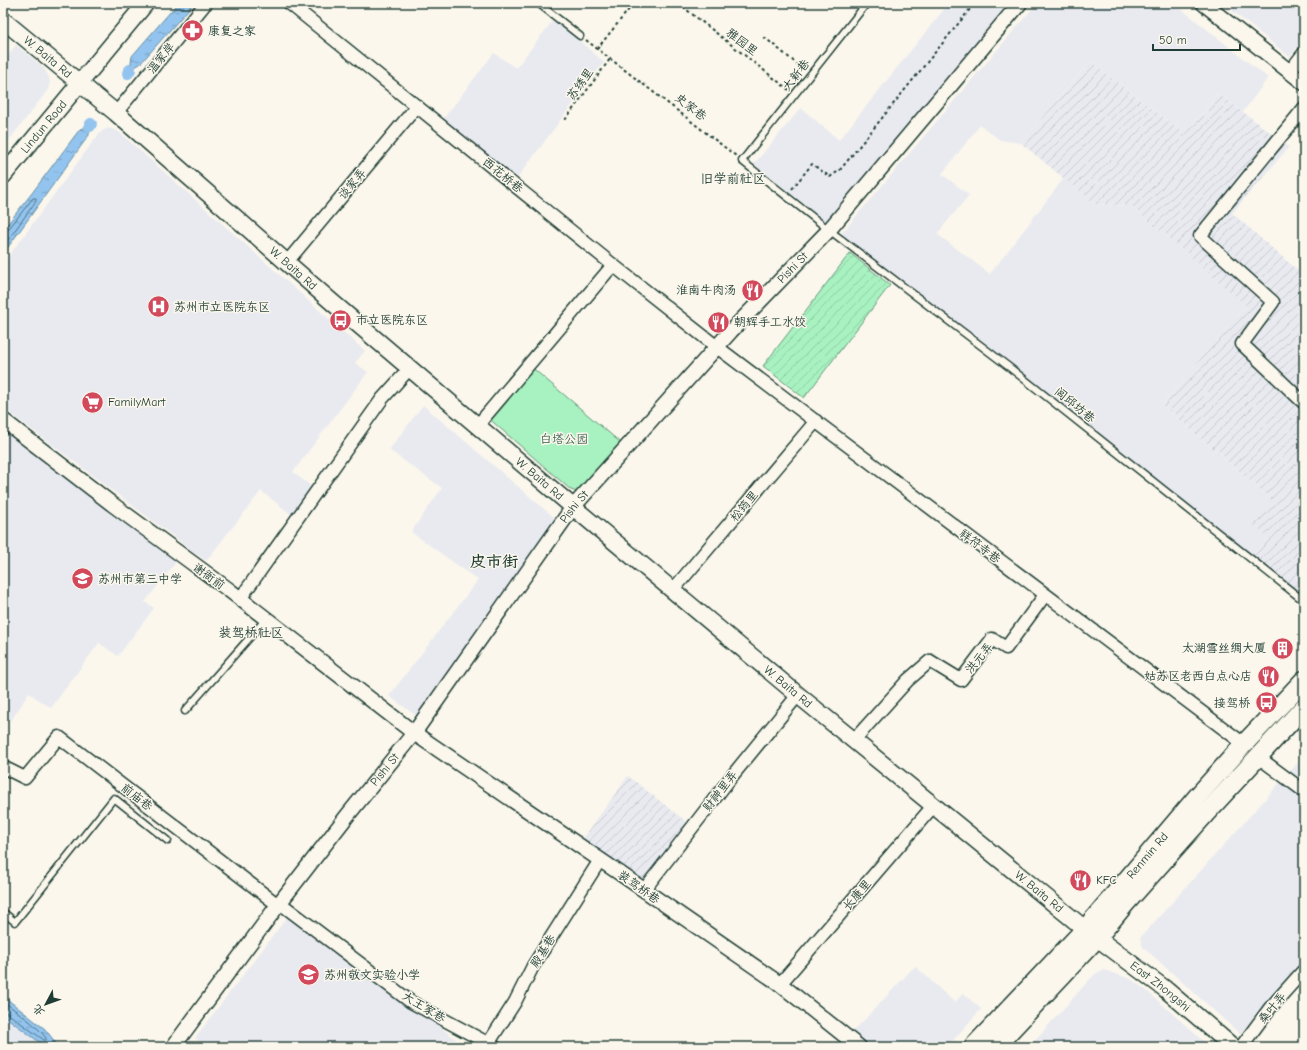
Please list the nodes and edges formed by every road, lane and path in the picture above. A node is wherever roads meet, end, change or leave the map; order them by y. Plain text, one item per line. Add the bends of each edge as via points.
1 (146, 3) edge
2 (206, 3) edge
3 (289, 3) edge
4 (538, 3) edge
5 (634, 3) edge
6 (678, 3) edge
7 (867, 3) edge
8 (975, 3) edge
9 (1203, 3) edge
10 (1016, 6) edge
11 (3, 20) edge
12 (580, 36) joint
13 (764, 37) dead end
14 (598, 49) junction
15 (1304, 53) edge
16 (610, 59) junction
17 (1290, 71) junction
18 (810, 75) junction
19 (80, 83) junction
20 (1304, 83) edge
21 (794, 94) junction
22 (417, 106) junction
23 (1304, 108) edge
24 (116, 113) junction
25 (565, 120) dead end
26 (742, 161) junction
27 (3, 176) edge
28 (786, 196) junction
29 (829, 230) junction
30 (287, 262) junction
31 (613, 265) junction
32 (717, 347) junction
33 (410, 368) junction
34 (1304, 403) edge
35 (3, 420) edge
36 (816, 421) junction
37 (477, 426) junction
38 (573, 508) junction
39 (673, 590) junction
40 (1045, 594) junction
41 (240, 599) junction
42 (1304, 601) edge
43 (266, 620) junction
44 (1304, 680) edge
45 (798, 695) junction
46 (1304, 707) edge
47 (185, 711) dead end
48 (414, 733) junction
49 (854, 740) junction
50 (1244, 744) junction
51 (1258, 757) junction
52 (3, 769) edge
53 (1304, 791) edge
54 (934, 805) junction
55 (168, 841) dead end
56 (600, 860) junction
57 (644, 890) junction
58 (279, 904) junction
59 (3, 912) edge
60 (1091, 933) junction
61 (1304, 970) edge
62 (780, 984) junction
63 (490, 1046) edge
64 (173, 1047) edge
65 (859, 1047) edge
66 (973, 1047) edge
67 (995, 1047) edge
68 (1233, 1047) edge
69 (1241, 1047) edge

1 - 19 main road, Lindun Road
2 - 24 street, 温家岸
3 - 22 street, 西花桥巷
4 - 12 lane
5 - 14 path
6 - 21 path, 雅园里
7 - 18 lane, 大新巷
8 - 28 path via 840,170 830,178 812,164
9 - 17 street
10 - 29 street, Pishi St
11 - 19 main road, W. Baita Rd
12 - 14 path, 史家巷
13 - 18 path
14 - 16 path, 史家巷
15 - 17 street
16 - 25 path, 苏绣里
16 - 26 path, 史家巷
17 - 20 street
18 - 21 lane, 大新巷
19 - 24 main road, W. Baita Rd
19 - 27 main road, Lindun Road
21 - 26 lane, 大新巷
22 - 30 street, 谈家弄
22 - 31 street, 西花桥巷
23 - 34 street via 1200,236 1273,302 1242,344
24 - 30 main road, W. Baita Rd
26 - 28 lane
28 - 29 lane
29 - 32 street, Pishi St
29 - 42 lane, 闾邱坊巷 via 1009,367
30 - 33 main road, W. Baita Rd
31 - 32 street, 西花桥巷
31 - 37 street
32 - 36 street, 祥符寺巷
32 - 38 street, Pishi St
33 - 37 main road, W. Baita Rd
33 - 41 street via 382,398
35 - 41 street, 谢衙前
36 - 39 street, 松筠里
36 - 40 street, 祥符寺巷
37 - 38 main road, W. Baita Rd
38 - 39 main road, W. Baita Rd
38 - 48 street, Pishi St
39 - 45 main road, W. Baita Rd
40 - 49 street, 洪元弄 via 1006,648 992,639 961,680 930,661 908,680
40 - 50 street, 祥符寺巷
41 - 43 street, 谢衙前
43 - 47 lane
43 - 48 street, 谢衙前
44 - 50 main road, Renmin Rd
45 - 49 main road, W. Baita Rd
45 - 57 street, 财神里弄
46 - 51 main road, Renmin Rd
48 - 56 street, 装驾桥巷
48 - 58 street, Pishi St
49 - 54 main road, W. Baita Rd
50 - 60 main road, Renmin Rd via 1196,798
51 - 53 street
51 - 60 main road, Renmin Rd via 1125,904
52 - 58 street, 前庙巷 via 25,778 59,737
54 - 60 main road, W. Baita Rd
54 - 62 street, 长康里
55 - 59 lane via 114,798 15,922
56 - 57 street, 装驾桥巷
56 - 63 street, 殿基巷 via 533,966
57 - 62 street, 装驾桥巷
58 - 63 street, 大王家巷 via 411,1002
58 - 64 street, Pishi St
60 - 66 main road, Renmin Rd
60 - 67 main road, Renmin Rd
60 - 68 main road, East Zhongshi via 1164,988
61 - 69 street, 桑叶弄 via 1270,1008
62 - 65 street, 装驾桥巷

